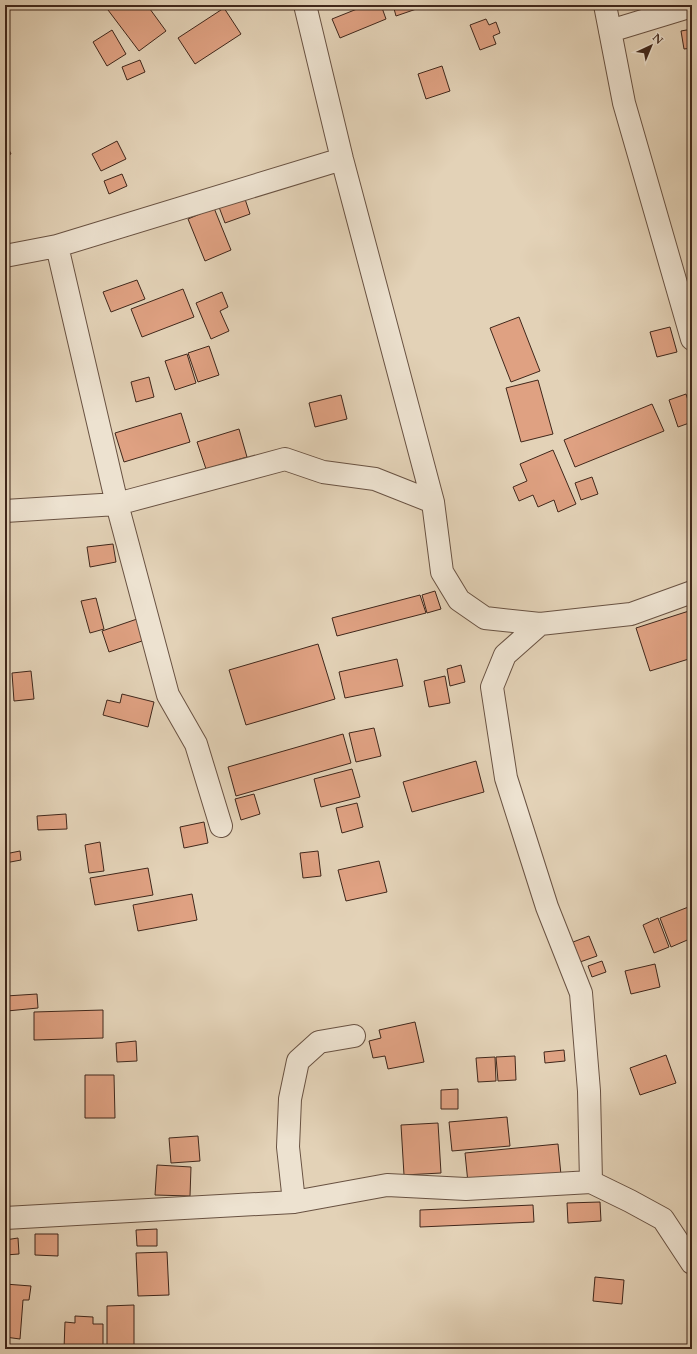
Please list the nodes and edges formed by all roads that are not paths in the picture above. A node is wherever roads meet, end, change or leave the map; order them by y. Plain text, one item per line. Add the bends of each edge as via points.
1 (305, 5) edge
2 (605, 5) edge
3 (692, 6) edge
4 (610, 31) junction
5 (342, 159) junction
6 (57, 246) junction
7 (5, 256) edge
8 (692, 339) edge
9 (433, 502) junction
10 (117, 504) junction
11 (5, 511) edge
12 (692, 592) edge
13 (540, 624) junction
14 (221, 826) dead end
15 (354, 1036) dead end
16 (590, 1182) junction
17 (294, 1202) junction
18 (5, 1218) edge
19 (692, 1262) edge

1 - 5 street
2 - 4 street
3 - 4 street
4 - 8 street via 624,103
5 - 6 street
5 - 9 street
6 - 7 street
6 - 10 street
9 - 10 street via 375,479 323,472 285,459
9 - 13 street via 442,572 459,600 485,618
10 - 11 street
10 - 14 street via 168,695 196,744
12 - 13 street via 631,614
13 - 16 street via 505,655 492,688 506,778 546,907 581,993 590,1091
15 - 17 street via 319,1042 298,1061 290,1099 288,1147
16 - 17 street via 466,1188 388,1185
16 - 19 street via 663,1219
17 - 18 street

